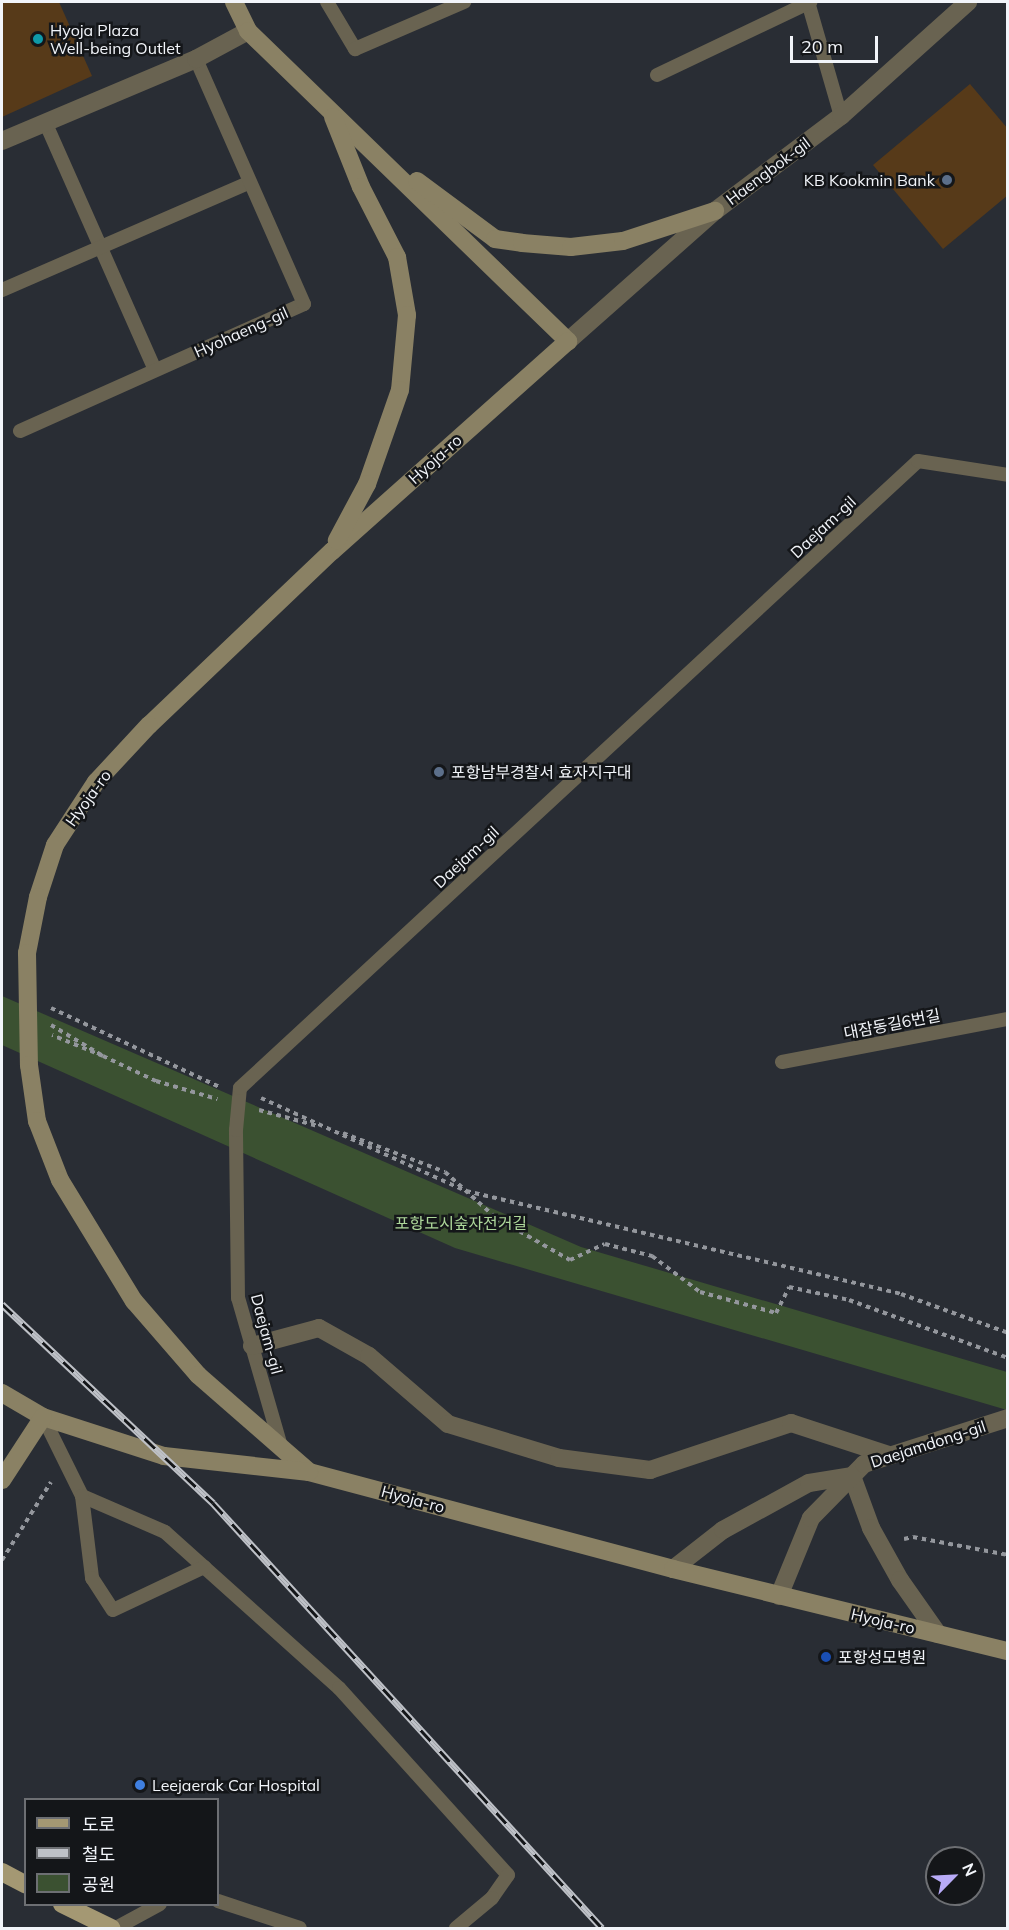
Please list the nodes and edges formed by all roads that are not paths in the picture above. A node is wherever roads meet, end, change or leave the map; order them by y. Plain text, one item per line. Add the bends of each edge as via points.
1 (234, 2) edge
2 (327, 2) edge
3 (464, 2) edge
4 (809, 2) edge
5 (968, 2) edge
6 (248, 31) junction
7 (196, 58) junction
8 (657, 75) dead end
9 (331, 112) junction
10 (841, 116) junction
11 (46, 124) junction
12 (2, 141) edge
13 (250, 182) junction
14 (715, 211) junction
15 (100, 247) junction
16 (2, 290) edge
17 (568, 341) junction
18 (155, 370) junction
19 (20, 431) dead end
20 (1008, 475) edge
21 (332, 551) junction
22 (1008, 1019) edge
23 (782, 1062) dead end
24 (252, 1346) junction
25 (2, 1393) edge
26 (43, 1417) junction
27 (1008, 1418) edge
28 (282, 1450) junction
29 (889, 1455) junction
30 (309, 1472) junction
31 (852, 1476) junction
32 (2, 1480) edge
33 (82, 1496) junction
34 (204, 1567) junction
35 (673, 1569) junction
36 (779, 1596) junction
37 (938, 1634) junction
38 (1008, 1651) edge
39 (2, 1872) edge
40 (24, 1884) edge
41 (219, 1901) edge
42 (64, 1906) edge
43 (158, 1906) edge
44 (111, 1929) edge
45 (116, 1929) edge
46 (300, 1929) edge
47 (456, 1929) edge

1 - 6 street
2 - 3 lane via 355,50
4 - 8 lane
4 - 10 lane
5 - 10 street, Haengbok-gil
6 - 7 street
6 - 9 street
7 - 11 street
7 - 13 lane, Hyohaeng-gil
9 - 14 street via 495,239 571,247 623,241
9 - 17 street
9 - 21 street via 361,187 397,257 407,315 400,390 367,484
10 - 14 street, Haengbok-gil
11 - 12 street
11 - 15 lane
13 - 15 lane
13 - 18 lane, Hyohaeng-gil via 304,304
14 - 17 street, Haengbok-gil
15 - 16 lane
15 - 18 lane
17 - 21 street, Hyoja-ro
18 - 19 lane, Hyohaeng-gil
20 - 24 lane, Daejam-gil via 918,461 240,1088 238,1298
21 - 28 street, Hyoja-ro via 149,725 96,782 55,845 38,897 27,953 29,1065 37,1121 60,1180 95,1243 134,1301 198,1375
22 - 23 lane, 대잠동길6번길
24 - 28 lane, Daejam-gil
24 - 29 street via 319,1328 369,1356 448,1424 559,1458 650,1470 791,1423
25 - 26 street
26 - 30 street via 164,1456
26 - 32 street
26 - 33 lane
27 - 29 street, Daejamdong-gil
28 - 30 street, Hyoja-ro
29 - 31 street, Daejamdong-gil via 864,1464
30 - 35 street, Hyoja-ro
31 - 35 street via 809,1483 723,1530
31 - 36 street, Daejamdong-gil via 811,1518
31 - 37 street via 880,1543
33 - 34 lane via 165,1532
33 - 34 lane via 92,1578 114,1610
34 - 47 lane via 339,1688 508,1875 492,1898
35 - 36 street, Hyoja-ro
36 - 37 street, Hyoja-ro
37 - 38 street, Hyoja-ro
39 - 40 main road
41 - 46 lane
42 - 44 main road
43 - 45 lane

